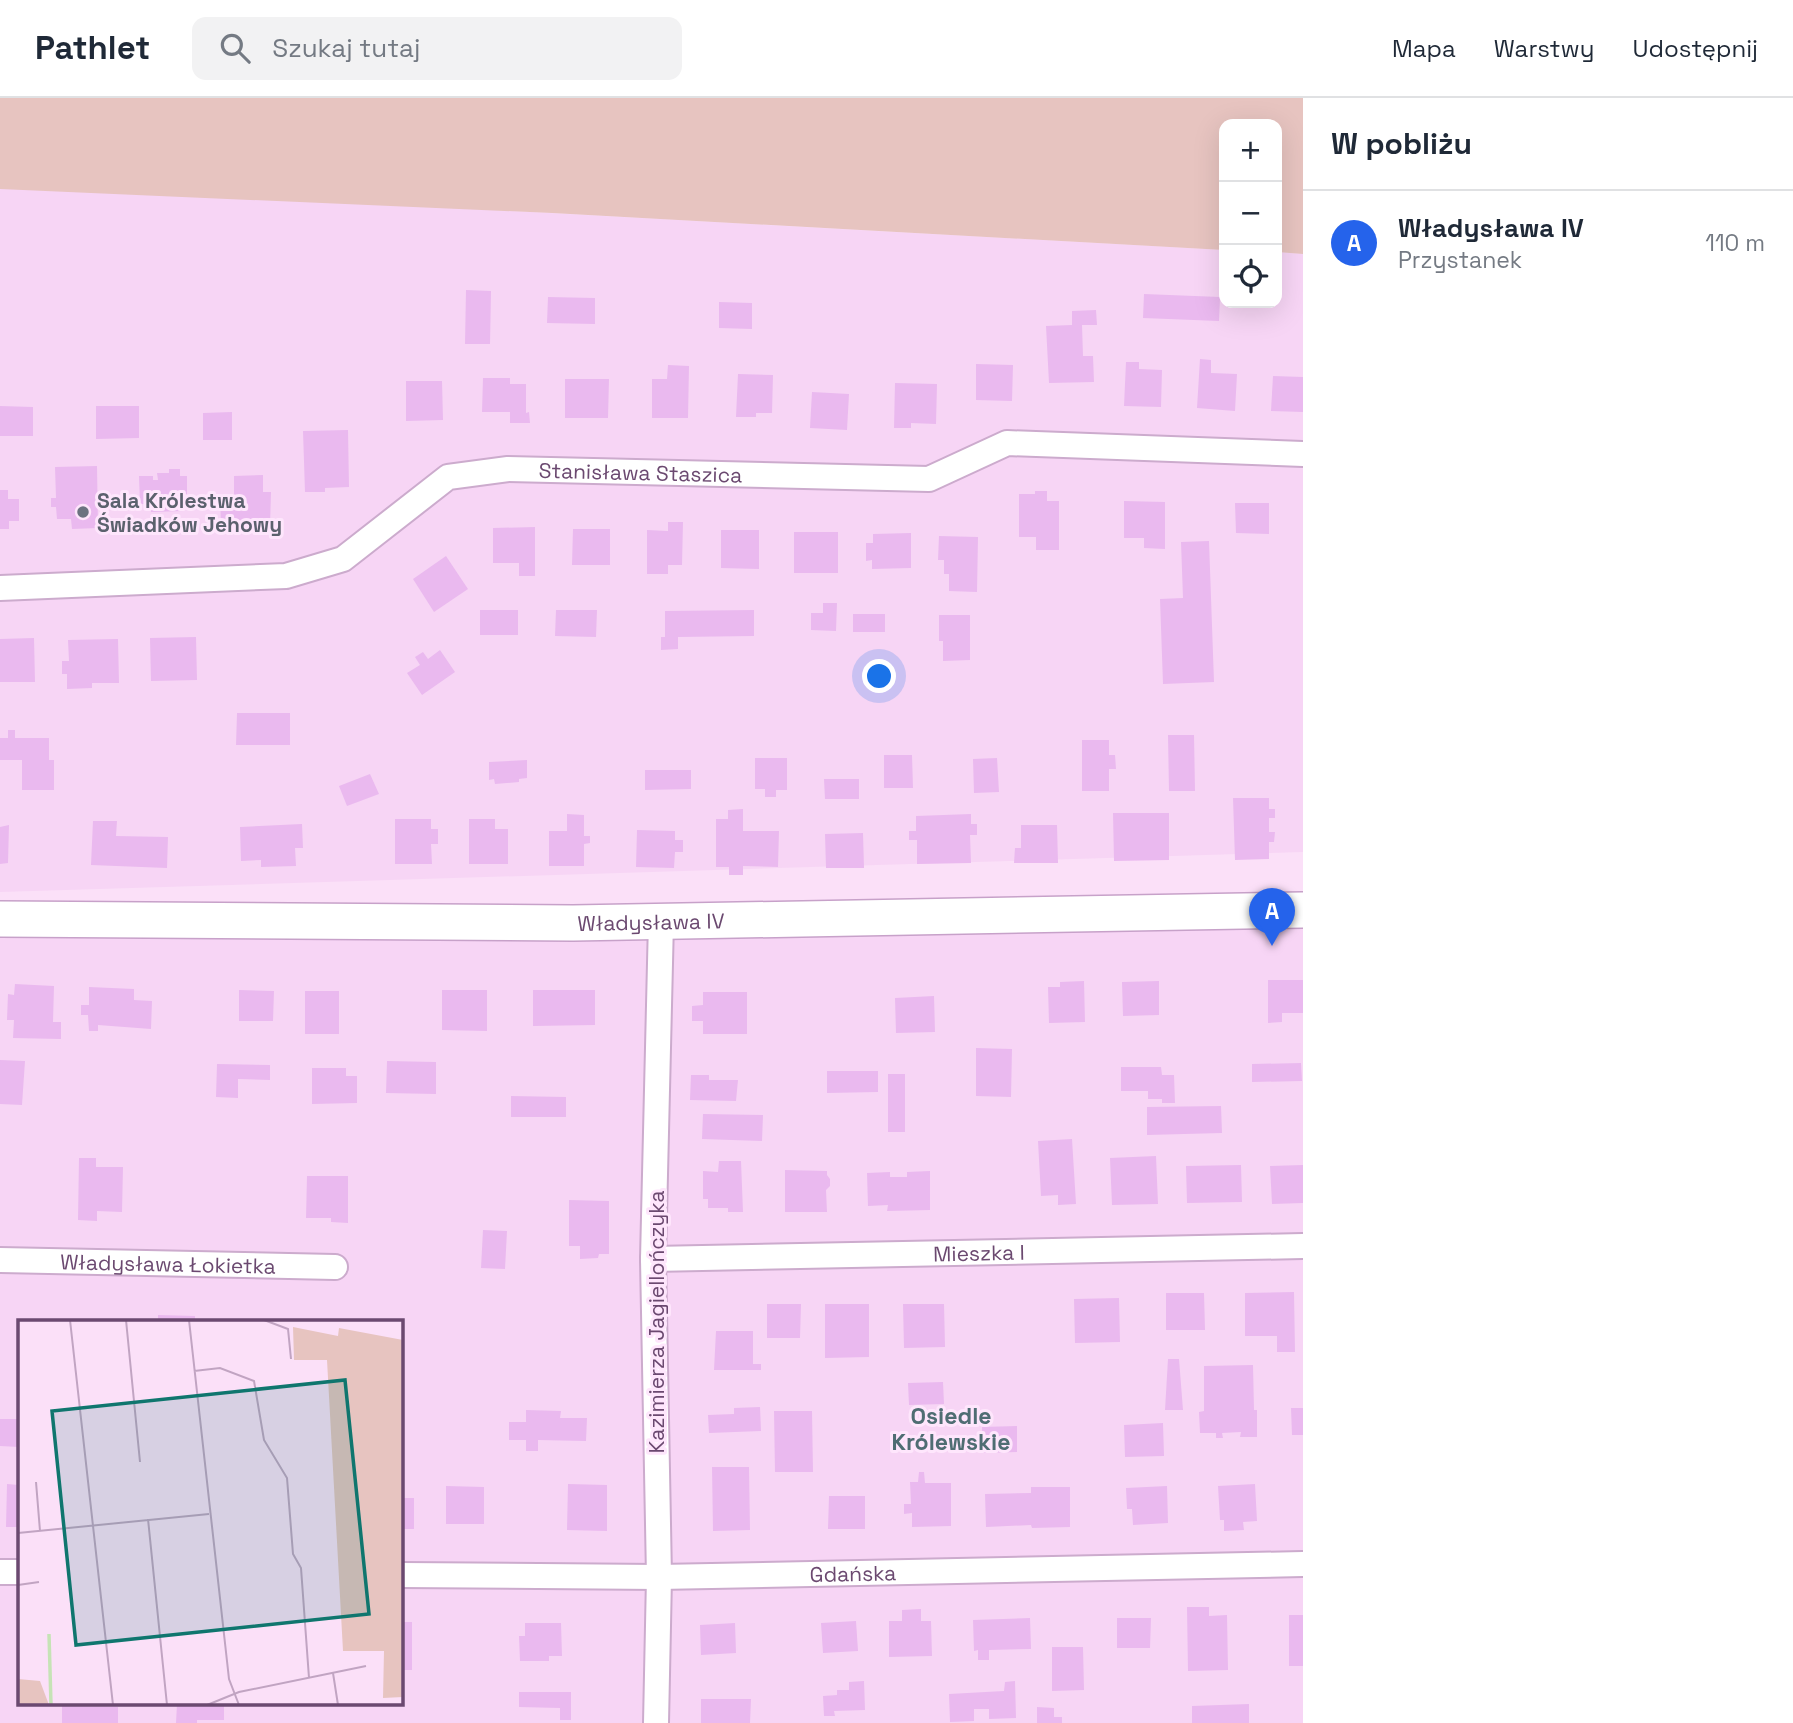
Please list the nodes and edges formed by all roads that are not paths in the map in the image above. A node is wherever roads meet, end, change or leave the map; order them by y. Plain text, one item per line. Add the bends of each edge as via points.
1 (1303, 454) edge
2 (0, 588) edge
3 (1303, 910) edge
4 (0, 919) edge
5 (661, 921) junction
6 (1303, 1246) edge
7 (653, 1259) junction
8 (0, 1260) edge
9 (334, 1267) dead end
10 (1303, 1564) edge
11 (0, 1572) edge
12 (18, 1572) edge
13 (402, 1575) edge
14 (659, 1577) junction
15 (656, 1723) edge

1 - 2 street, Stanisława Staszica via 1007,443 929,480 508,469 449,477 343,559 286,576
3 - 5 street, Władysława IV
4 - 5 street, Władysława IV
5 - 7 street, Kazimierza Jagiellończyka
6 - 7 street, Mieszka I
7 - 14 street, Kazimierza Jagiellończyka
8 - 9 street, Władysława Łokietka
10 - 14 street, Gdańska
11 - 12 street
13 - 14 street, Gdańska
14 - 15 street, Kazimierza Jagiellończyka

